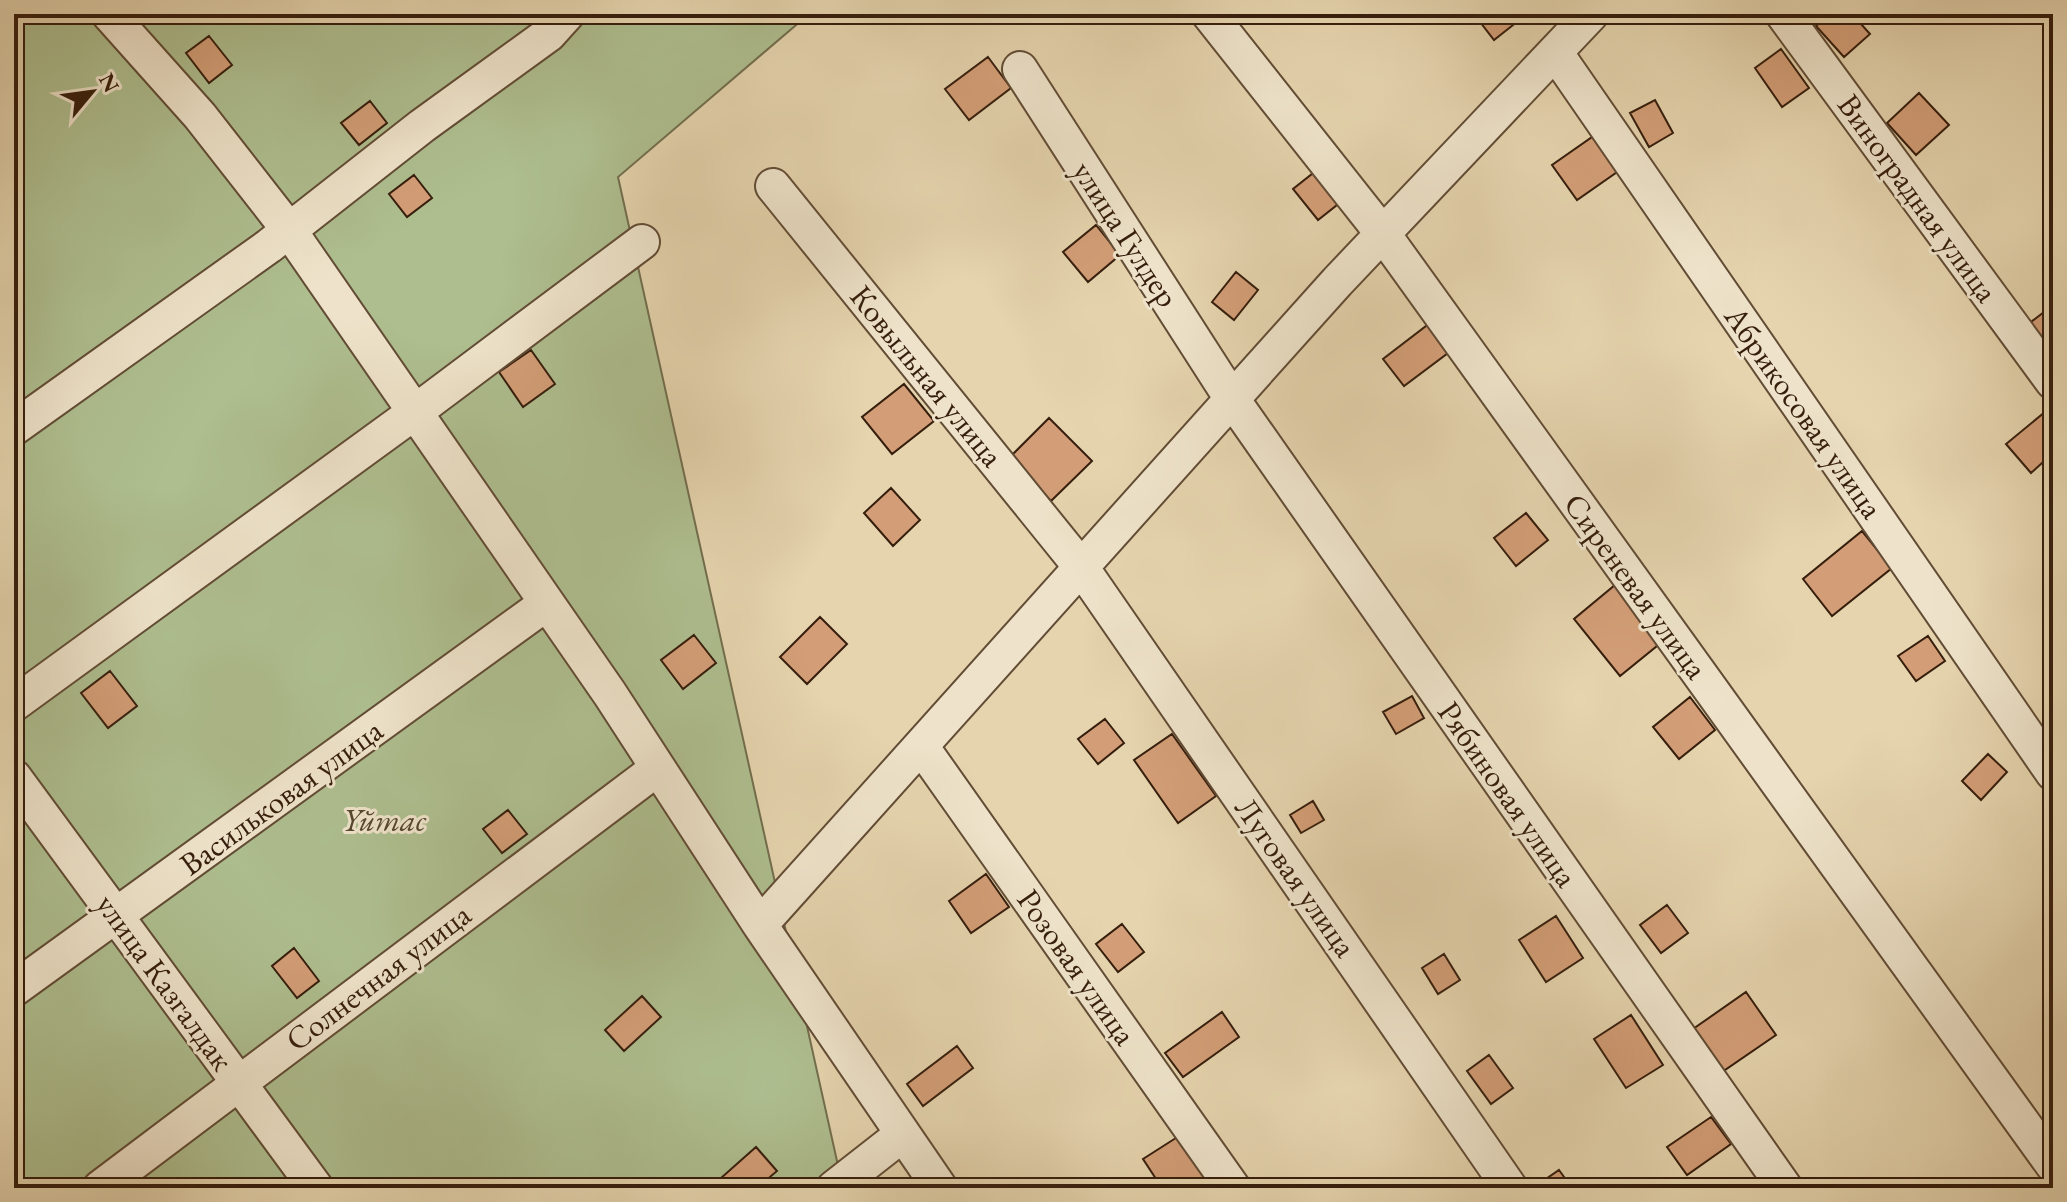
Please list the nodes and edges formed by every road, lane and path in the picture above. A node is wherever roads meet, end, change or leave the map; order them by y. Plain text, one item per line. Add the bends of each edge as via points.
1 (109, 14) edge
2 (567, 14) edge
3 (1209, 14) edge
4 (1591, 14) edge
5 (1783, 14) edge
6 (1555, 52) junction
7 (1020, 69) dead end
8 (773, 186) dead end
9 (289, 230) junction
10 (1383, 234) junction
11 (642, 242) dead end
12 (2053, 382) edge
13 (1232, 399) junction
14 (415, 412) junction
15 (14, 428) edge
16 (1081, 567) junction
17 (547, 603) junction
18 (14, 704) edge
19 (921, 746) junction
20 (658, 768) junction
21 (2053, 773) edge
22 (14, 777) edge
23 (116, 917) junction
24 (760, 925) junction
25 (14, 989) edge
26 (239, 1082) junction
27 (903, 1134) junction
28 (2053, 1165) edge
29 (100, 1188) edge
30 (316, 1188) edge
31 (834, 1188) edge
32 (940, 1188) edge
33 (1233, 1188) edge
34 (1510, 1188) edge
35 (1785, 1188) edge

1 - 9 street via 200,116
2 - 9 street via 549,34
3 - 10 street, Сиреневая улица
4 - 6 street
5 - 12 street, Виноградная улица
6 - 10 street
6 - 21 street, Абрикосовая улица
7 - 13 street, улица Гулдер
8 - 16 street, Ковыльная улица
9 - 14 street
9 - 15 street
10 - 13 street
10 - 28 street, Сиреневая улица
11 - 14 street
13 - 16 street
13 - 35 street, Рябиновая улица
14 - 17 street
14 - 18 street
16 - 19 street
16 - 34 street, Луговая улица
17 - 20 street
17 - 23 street, Васильковая улица
19 - 24 street
19 - 33 street, Розовая улица
20 - 24 street
20 - 26 street, Солнечная улица
22 - 23 street, улица Казгалдак
23 - 25 street, Васильковая улица
23 - 26 street, улица Казгалдак
24 - 27 street
26 - 29 street, Солнечная улица
26 - 30 street, улица Казгалдак
27 - 31 street
27 - 32 street

